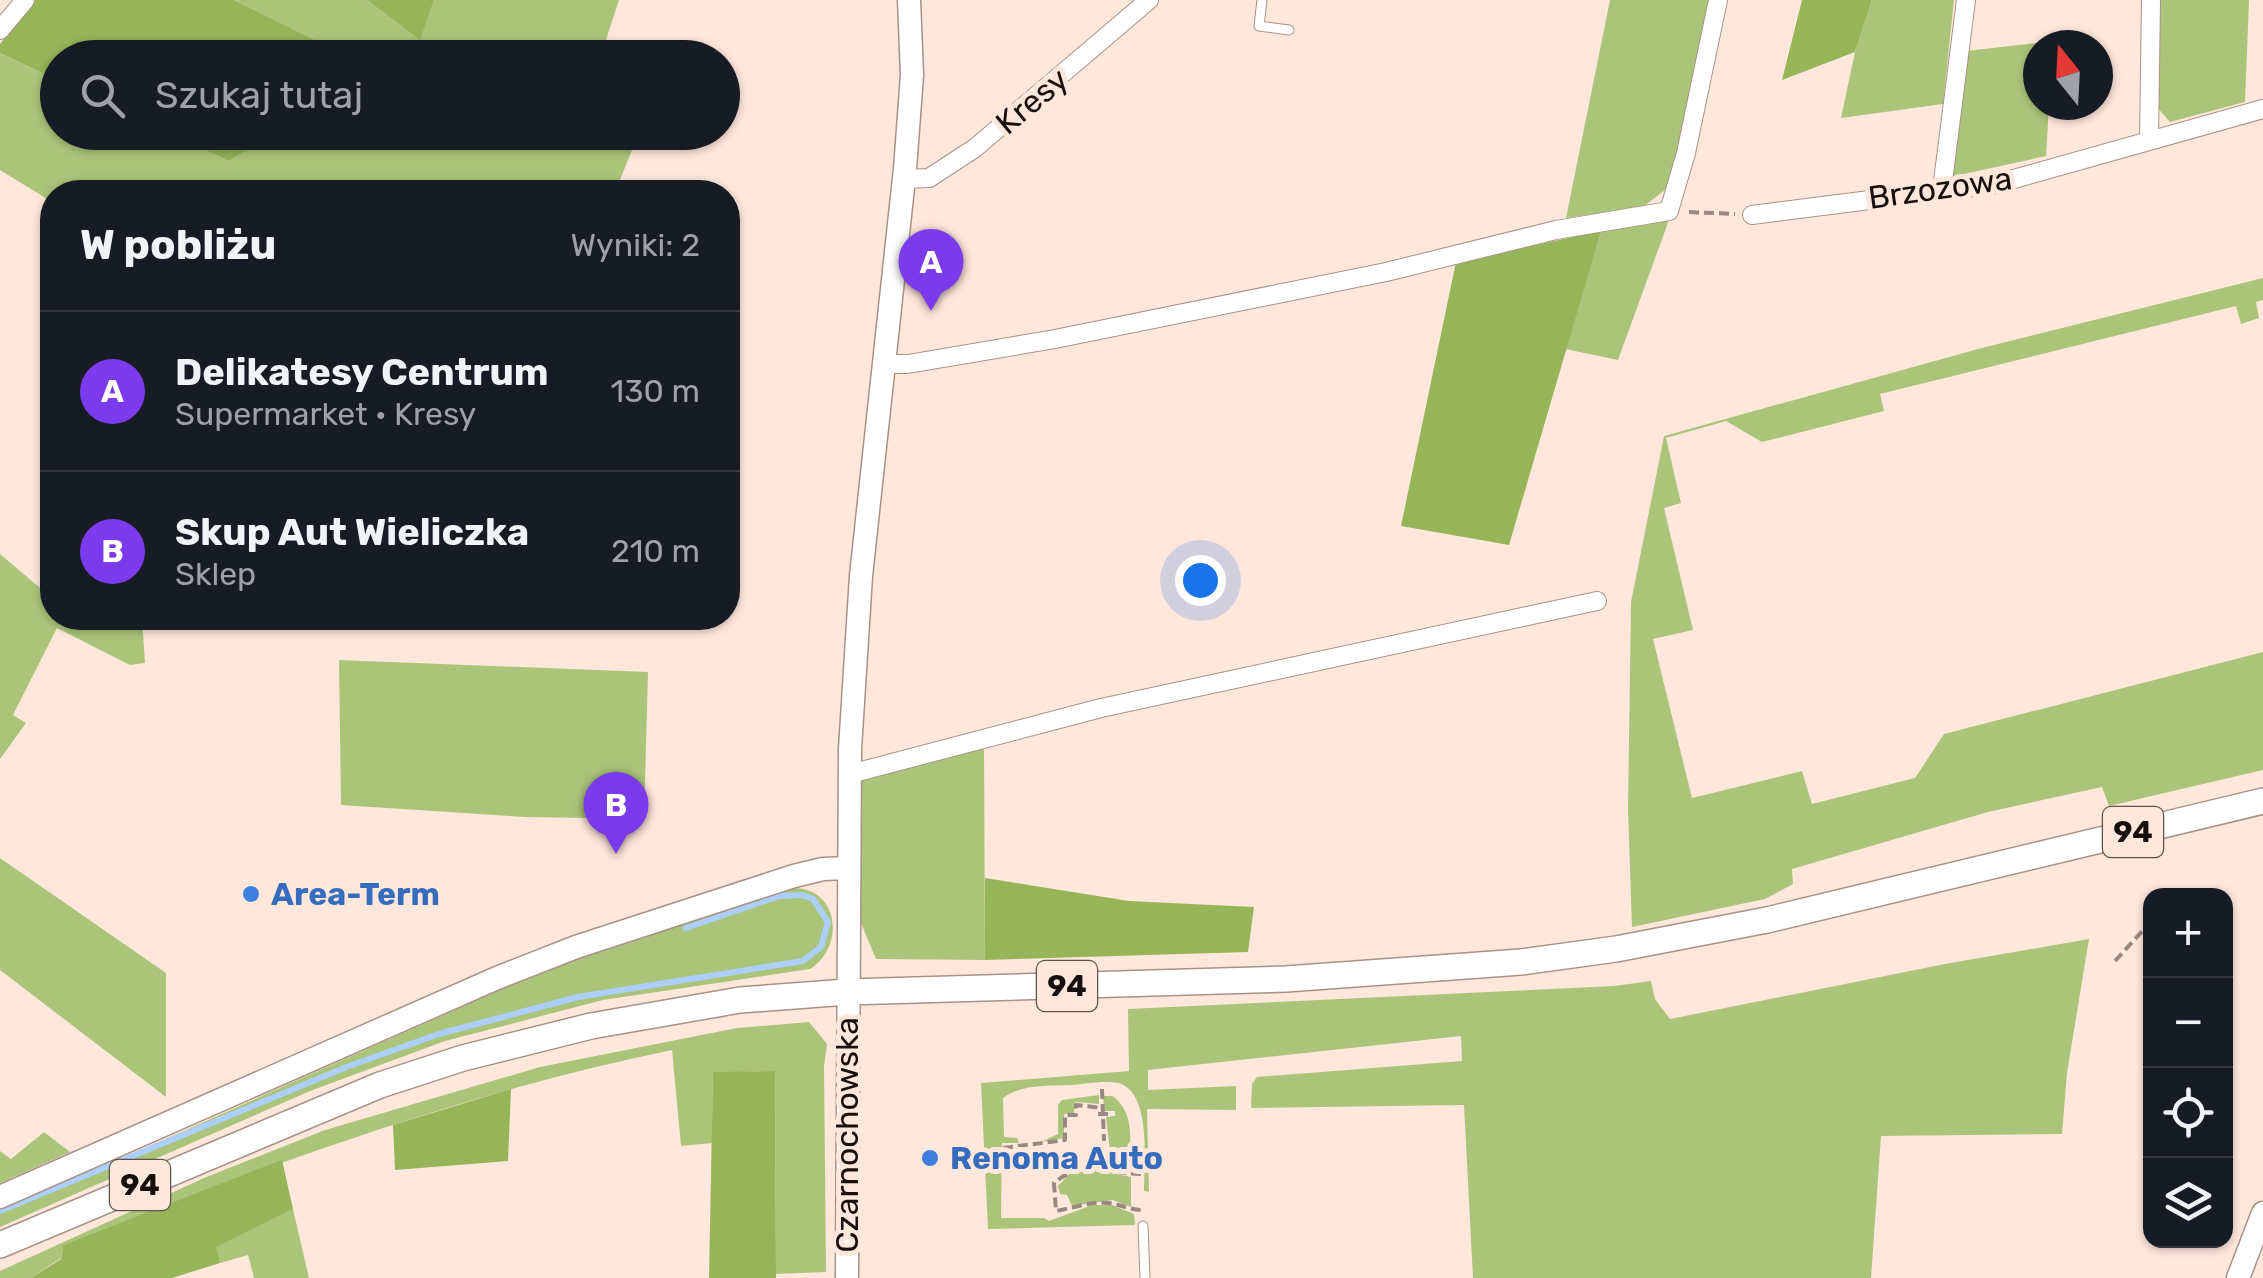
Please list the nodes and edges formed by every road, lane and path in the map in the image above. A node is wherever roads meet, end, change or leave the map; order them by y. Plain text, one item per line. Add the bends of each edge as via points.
1 (25, 0) edge
2 (910, 0) edge
3 (1149, 0) edge
4 (1262, 0) edge
5 (1718, 0) edge
6 (1966, 0) edge
7 (2152, 0) edge
8 (0, 30) edge
9 (1289, 30) dead end
10 (2263, 109) edge
11 (2148, 139) junction
12 (904, 179) junction
13 (1942, 189) junction
14 (1670, 212) junction
15 (1752, 214) joint
16 (882, 364) junction
17 (1597, 601) dead end
18 (850, 774) junction
19 (2263, 801) edge
20 (848, 868) junction
21 (2143, 930) edge
22 (2115, 961) dead end
23 (848, 992) junction
24 (1102, 1089) dead end
25 (1101, 1112) junction
26 (1112, 1114) dead end
27 (1032, 1136) dead end
28 (1104, 1142) dead end
29 (1032, 1146) junction
30 (1003, 1148) dead end
31 (1104, 1152) dead end
32 (1104, 1169) junction
33 (1140, 1174) dead end
34 (0, 1198) edge
35 (1142, 1210) dead end
36 (2263, 1213) edge
37 (1143, 1226) dead end
38 (0, 1245) edge
39 (848, 1278) edge
40 (1145, 1278) edge
41 (2238, 1278) edge

1 - 8 street
2 - 12 street, Czarnochowska
3 - 12 street, Kresy via 963,157 929,178
4 - 9 lane via 1259,26
5 - 14 street
6 - 13 street
7 - 11 street
10 - 11 street, Brzozowa
11 - 13 street, Brzozowa via 1996,184
12 - 16 street, Czarnochowska
13 - 15 street, Brzozowa
14 - 15 path
14 - 16 street via 1556,230 1386,272 1004,349
16 - 18 street, Czarnochowska
17 - 18 street via 1108,706
18 - 20 street, Czarnochowska
19 - 23 main road, 94 via 1766,920 1521,962 1286,979
20 - 23 street, Czarnochowska
20 - 34 street via 794,876 576,947
21 - 22 path
23 - 38 main road, 94 via 670,1011 463,1058 280,1124
23 - 39 street, Czarnochowska
24 - 25 path
25 - 26 path
25 - 28 path
25 - 29 path via 1076,1104 1076,1115 1065,1115 1065,1140
27 - 29 path
29 - 30 path
31 - 32 path
32 - 33 path
32 - 35 path via 1069,1170 1054,1183 1056,1211 1093,1203
36 - 41 street
37 - 40 lane

